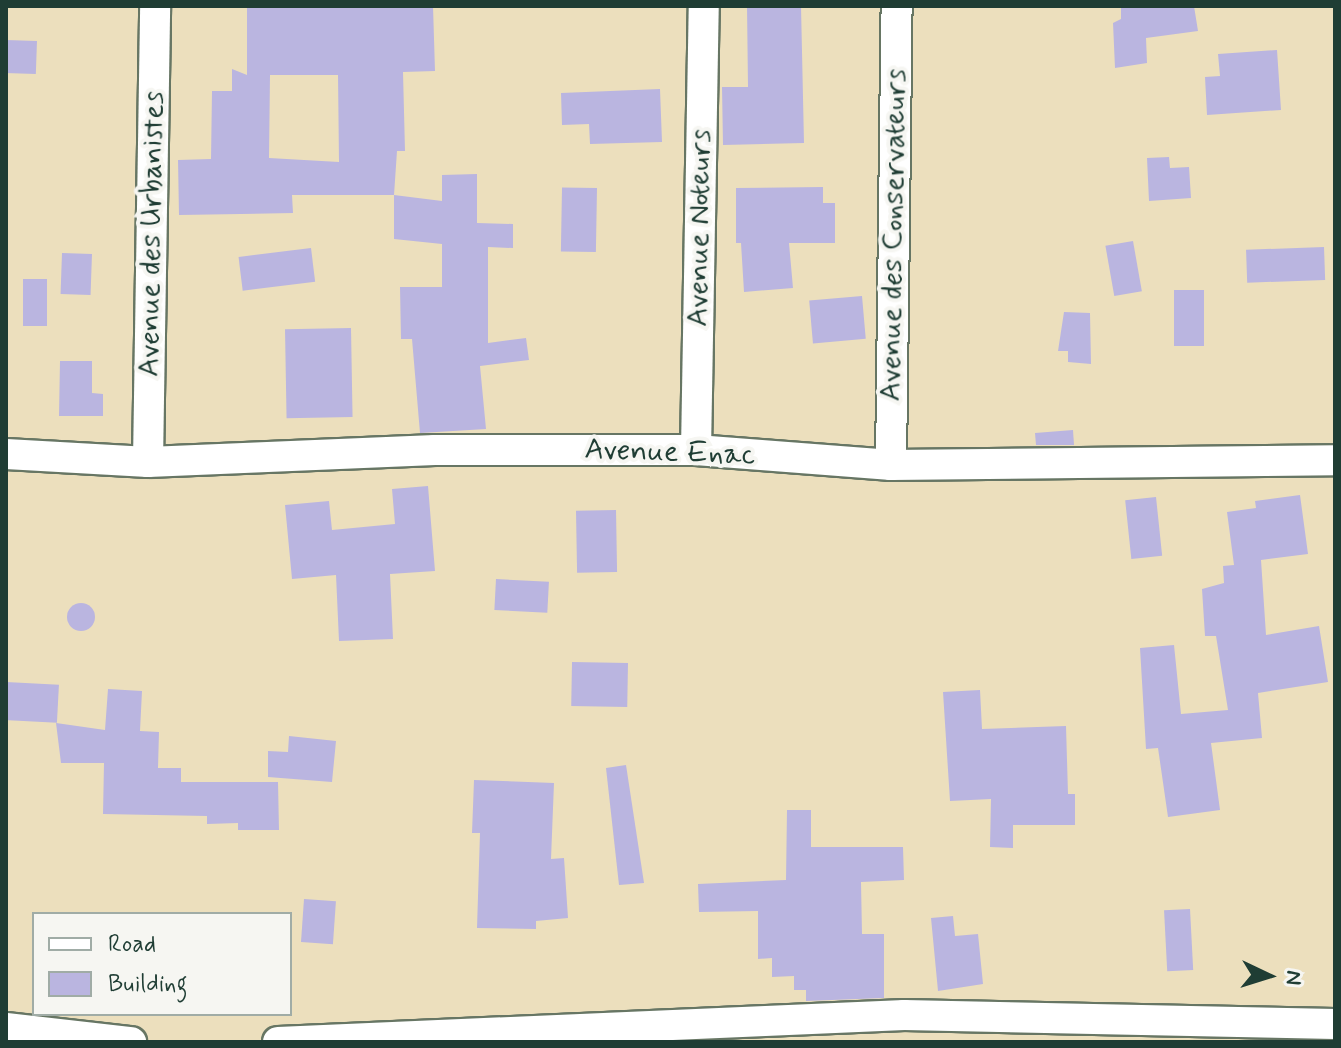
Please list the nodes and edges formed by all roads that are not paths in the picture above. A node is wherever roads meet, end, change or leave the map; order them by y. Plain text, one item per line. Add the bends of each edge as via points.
1 (155, 6) edge
2 (704, 6) edge
3 (897, 6) edge
4 (696, 450) junction
5 (6, 454) edge
6 (1335, 460) edge
7 (148, 462) junction
8 (891, 465) junction
9 (1335, 1024) edge
10 (6, 1028) edge
11 (902, 1028) edge
12 (660, 1034) edge
13 (131, 1042) edge
14 (278, 1042) edge

1 - 7 street, Avenue des Urbanistes
2 - 4 street, Avenue Noteurs
3 - 8 street, Avenue des Conservateurs
4 - 7 street, Avenue Enac via 435,450
4 - 8 street, Avenue Enac
5 - 7 street, Avenue Enac
6 - 8 street, Avenue Enac
9 - 11 street
10 - 13 street
11 - 12 street
12 - 14 street

